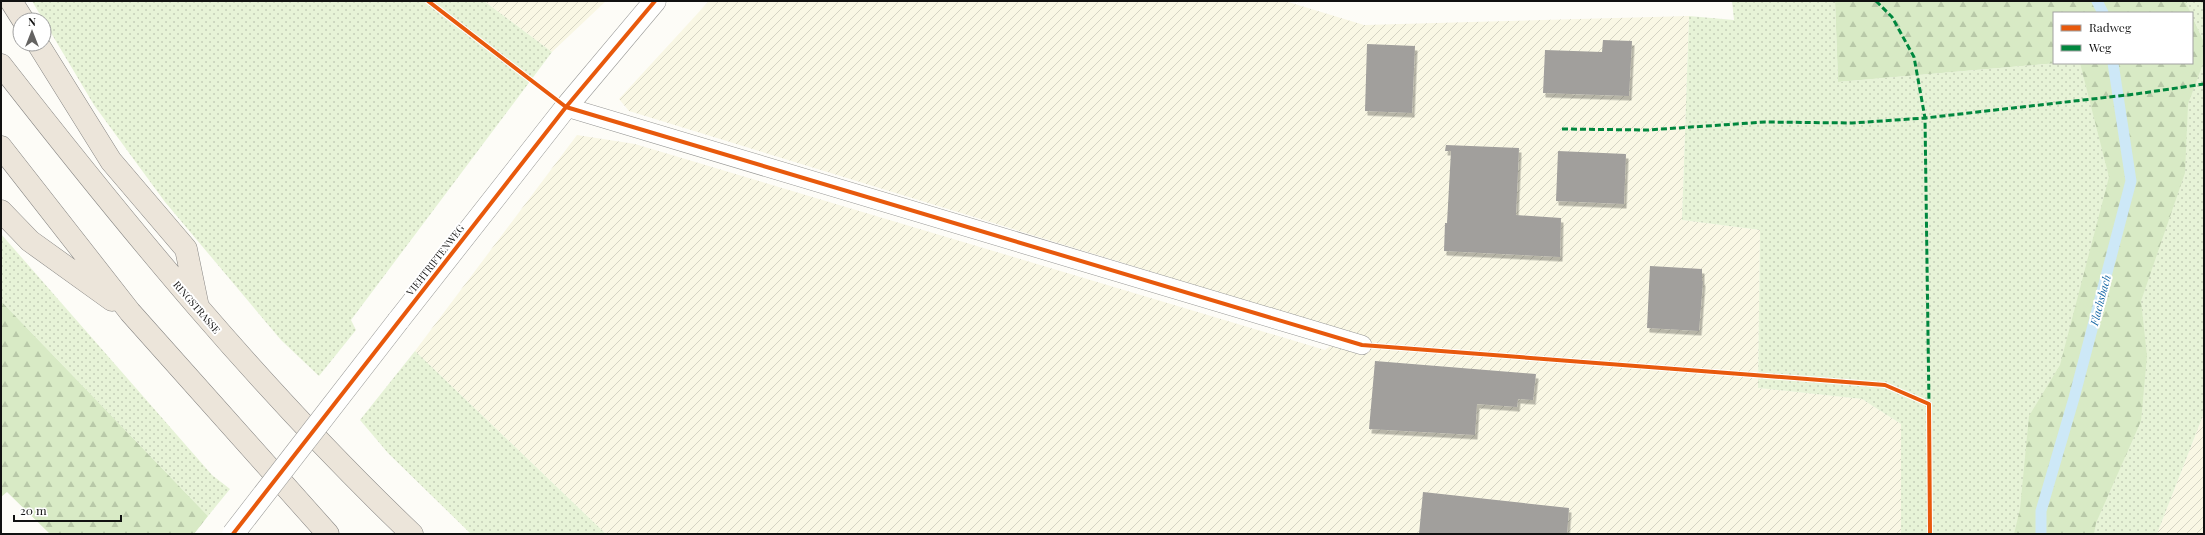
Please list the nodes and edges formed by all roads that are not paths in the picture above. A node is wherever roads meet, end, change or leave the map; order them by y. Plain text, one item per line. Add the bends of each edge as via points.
1 (11, 1) edge
2 (655, 1) edge
3 (18, 12) edge
4 (43, 52) edge
5 (1, 65) edge
6 (566, 107) junction
7 (1, 147) edge
8 (1, 211) edge
9 (198, 310) junction
10 (130, 312) junction
11 (1362, 345) dead end
12 (233, 534) edge
13 (328, 534) edge
14 (412, 534) edge

1 - 3 highway
2 - 6 street, VIEHTRIFTENWEG
4 - 9 highway via 111,161 186,249
5 - 9 highway, RINGSTRASSE
6 - 11 lane
6 - 12 street, VIEHTRIFTENWEG, bridge
7 - 10 highway
8 - 10 highway via 30,241
9 - 14 highway, RINGSTRASSE via 354,480
10 - 13 highway

